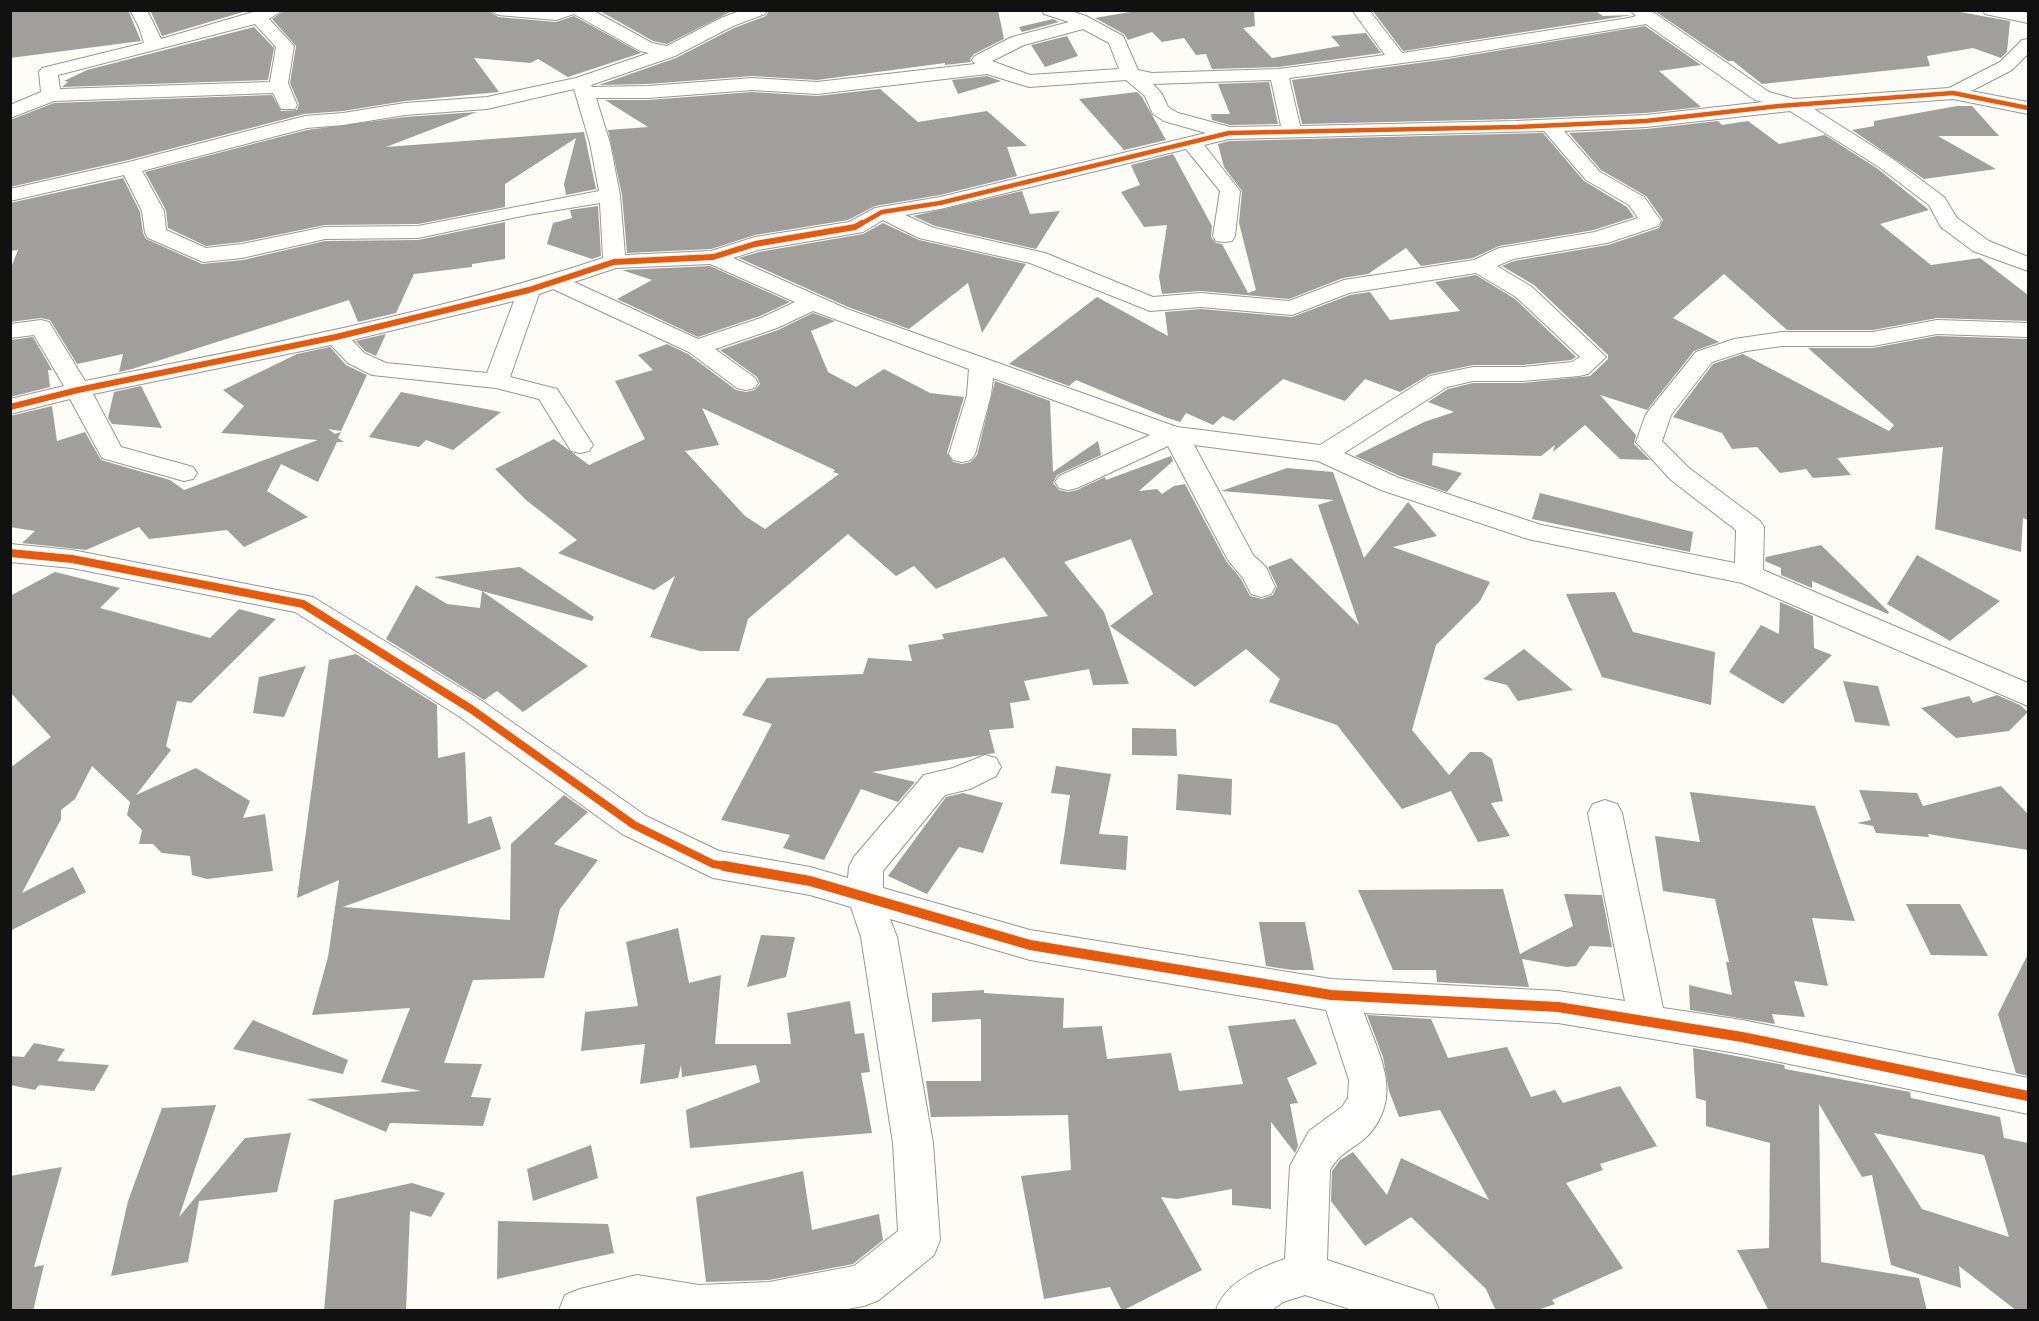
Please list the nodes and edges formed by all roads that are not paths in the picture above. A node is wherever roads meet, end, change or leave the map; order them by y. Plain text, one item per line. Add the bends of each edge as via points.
1 (138, 10) edge
2 (498, 10) edge
3 (570, 10) edge
4 (578, 10) edge
5 (759, 10) edge
6 (1050, 10) edge
7 (1360, 10) edge
8 (1991, 10) edge
9 (1643, 13) edge
10 (266, 14) edge
11 (1102, 14) dead end
12 (2028, 18) edge
13 (1082, 21) junction
14 (2028, 44) edge
15 (154, 45) junction
16 (669, 52) junction
17 (1398, 58) junction
18 (988, 68) junction
19 (1130, 74) junction
20 (1279, 74) junction
21 (282, 87) junction
22 (583, 88) junction
23 (1953, 93) junction
24 (51, 95) junction
25 (1794, 105) junction
26 (2028, 108) edge
27 (10, 112) edge
28 (305, 122) junction
29 (1549, 125) junction
30 (1292, 131) junction
31 (1229, 133) junction
32 (1191, 142) junction
33 (130, 168) junction
34 (10, 195) edge
35 (610, 195) junction
36 (882, 212) junction
37 (1224, 236) dead end
38 (713, 257) junction
39 (614, 262) junction
40 (2028, 264) edge
41 (1480, 266) junction
42 (555, 282) junction
43 (529, 290) junction
44 (814, 302) junction
45 (2028, 330) edge
46 (10, 331) edge
47 (336, 337) junction
48 (697, 347) junction
49 (982, 364) junction
50 (496, 381) junction
51 (746, 383) dead end
52 (78, 390) junction
53 (10, 407) edge
54 (1173, 434) junction
55 (580, 445) dead end
56 (962, 454) dead end
57 (1324, 454) junction
58 (184, 473) dead end
59 (1068, 482) dead end
60 (10, 553) edge
61 (1749, 575) junction
62 (1261, 587) dead end
63 (2028, 695) edge
64 (985, 767) dead end
65 (1605, 813) dead end
66 (866, 899) junction
67 (1339, 995) junction
68 (1648, 1022) junction
69 (2028, 1096) edge
70 (1305, 1274) junction
71 (580, 1311) edge
72 (1237, 1311) edge
73 (1418, 1311) edge

1 - 15 street
2 - 3 street via 556,15
4 - 16 street via 646,47
5 - 16 street
6 - 13 street
7 - 17 street
8 - 12 street
9 - 17 street via 1630,23
9 - 25 street via 1762,96
10 - 15 street
10 - 21 street via 285,46 279,84
11 - 13 street
13 - 18 street via 1018,41 981,60
13 - 19 street via 1117,40
14 - 23 street via 2006,66
15 - 24 street via 48,72
16 - 22 street
17 - 20 street
18 - 19 street via 1029,81
18 - 22 street via 817,88 752,84 648,92
19 - 20 street via 1152,79
19 - 31 street via 1153,94 1160,110 1171,117
20 - 30 street
21 - 24 street
21 - 28 street via 290,110
22 - 28 street via 487,103
22 - 35 street via 600,143
23 - 25 street
23 - 26 street
24 - 27 street
25 - 29 street via 1646,121
25 - 40 street via 1886,163 1937,201 1949,222 1981,246
28 - 33 street
29 - 30 street
29 - 41 street via 1593,176 1636,201 1650,221 1599,237 1507,253
30 - 31 street
31 - 32 street
32 - 36 street via 940,203
32 - 37 street via 1230,191
33 - 34 street
33 - 35 street via 153,210 156,233 203,255 325,233 436,229
35 - 39 street
36 - 38 street via 855,227 755,244
36 - 41 street via 927,233 1036,258 1150,304 1202,300 1292,308 1344,287
38 - 39 street
38 - 44 street
39 - 42 street
41 - 57 street via 1524,292 1594,357 1579,369 1473,374 1439,381
42 - 43 street
42 - 48 street
43 - 47 street
43 - 50 street
44 - 48 street via 769,323
44 - 49 street
45 - 61 street via 1937,327 1873,339 1782,339 1742,344 1704,357 1659,414 1649,442 1680,474 1750,527
46 - 52 street via 41,327
47 - 50 street via 356,358 381,370
47 - 52 street
48 - 51 street
49 - 54 street
49 - 56 street via 979,395
50 - 55 street via 548,394
52 - 53 street
52 - 58 street via 111,452
54 - 57 street
54 - 59 street
54 - 62 street via 1242,560 1256,574
57 - 61 street via 1390,484 1538,533
60 - 66 street via 72,559 303,604 471,709 634,825 713,864 810,881
61 - 63 street
64 - 66 street via 959,780 934,784 866,867
65 - 68 street
66 - 67 street via 1030,945
66 - 71 street via 879,937 913,1143 919,1240 864,1285 769,1303 699,1306 637,1296
67 - 68 street via 1558,1007
67 - 70 street via 1368,1080 1367,1103 1356,1120 1323,1144 1310,1166
68 - 69 street via 1742,1037
70 - 72 street via 1271,1285
70 - 73 street

